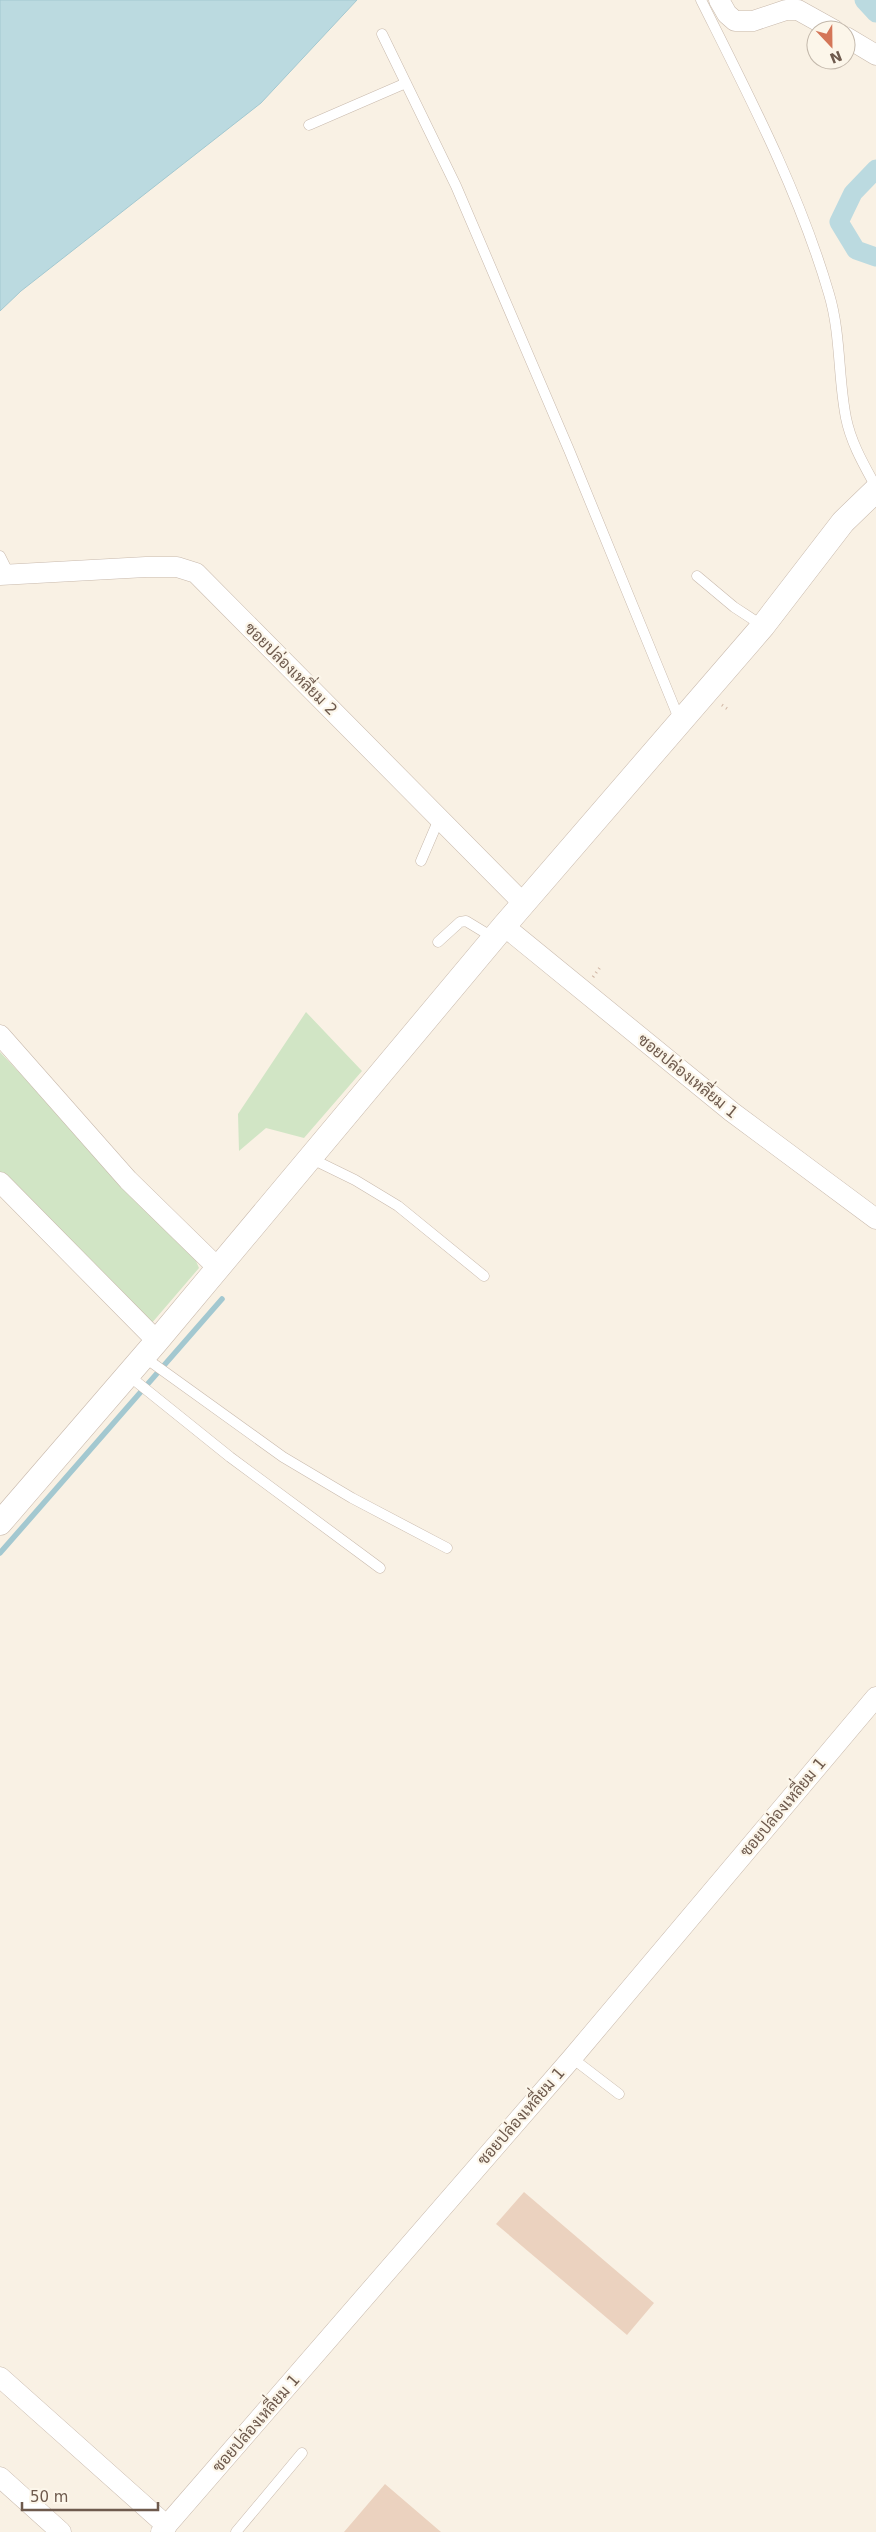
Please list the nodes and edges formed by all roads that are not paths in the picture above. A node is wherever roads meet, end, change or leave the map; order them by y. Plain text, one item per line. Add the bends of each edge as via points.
1 (701, 0) edge
2 (720, 0) edge
3 (799, 5) edge
4 (820, 20) edge
5 (382, 34) dead end
6 (856, 43) edge
7 (876, 55) edge
8 (406, 83) junction
9 (309, 124) dead end
10 (876, 489) edge
11 (0, 556) edge
12 (5, 574) edge
13 (697, 576) dead end
14 (763, 626) junction
15 (680, 720) junction
16 (439, 819) junction
17 (421, 861) dead end
18 (524, 904) junction
19 (499, 932) junction
20 (438, 942) dead end
21 (0, 1036) edge
22 (310, 1158) junction
23 (0, 1182) edge
24 (876, 1219) edge
25 (218, 1268) junction
26 (484, 1276) dead end
27 (150, 1349) junction
28 (128, 1375) junction
29 (0, 1523) edge
30 (447, 1548) dead end
31 (380, 1568) dead end
32 (876, 1697) edge
33 (572, 2058) junction
34 (619, 2094) dead end
35 (0, 2378) edge
36 (302, 2453) dead end
37 (0, 2477) edge
38 (168, 2530) edge
39 (62, 2532) edge
40 (236, 2532) edge

1 - 10 lane via 766,130 800,210 830,296 846,420 858,454
2 - 3 street via 735,21 753,21
3 - 4 street
5 - 8 lane
6 - 7 street
8 - 9 lane
8 - 15 lane via 456,186
10 - 14 street via 843,522
11 - 12 lane
12 - 16 street, ซอยปล่องเหลี่ยม 2 via 146,567 176,567 196,573
13 - 14 lane
14 - 15 street
15 - 18 street
16 - 17 lane
16 - 18 street, ซอยปล่องเหลี่ยม 2
18 - 19 street
19 - 20 lane via 466,921 460,922
19 - 22 street
19 - 24 street, ซอยปล่องเหลี่ยม 1
21 - 25 street via 128,1180
22 - 25 street
22 - 26 lane via 398,1206
23 - 27 street
25 - 27 street
27 - 28 street
27 - 30 lane via 283,1457
28 - 29 street
28 - 31 lane via 230,1457
32 - 33 street, ซอยปล่องเหลี่ยม 1
33 - 34 lane
33 - 38 street, ซอยปล่องเหลี่ยม 1
35 - 38 street
36 - 40 lane
37 - 39 street

